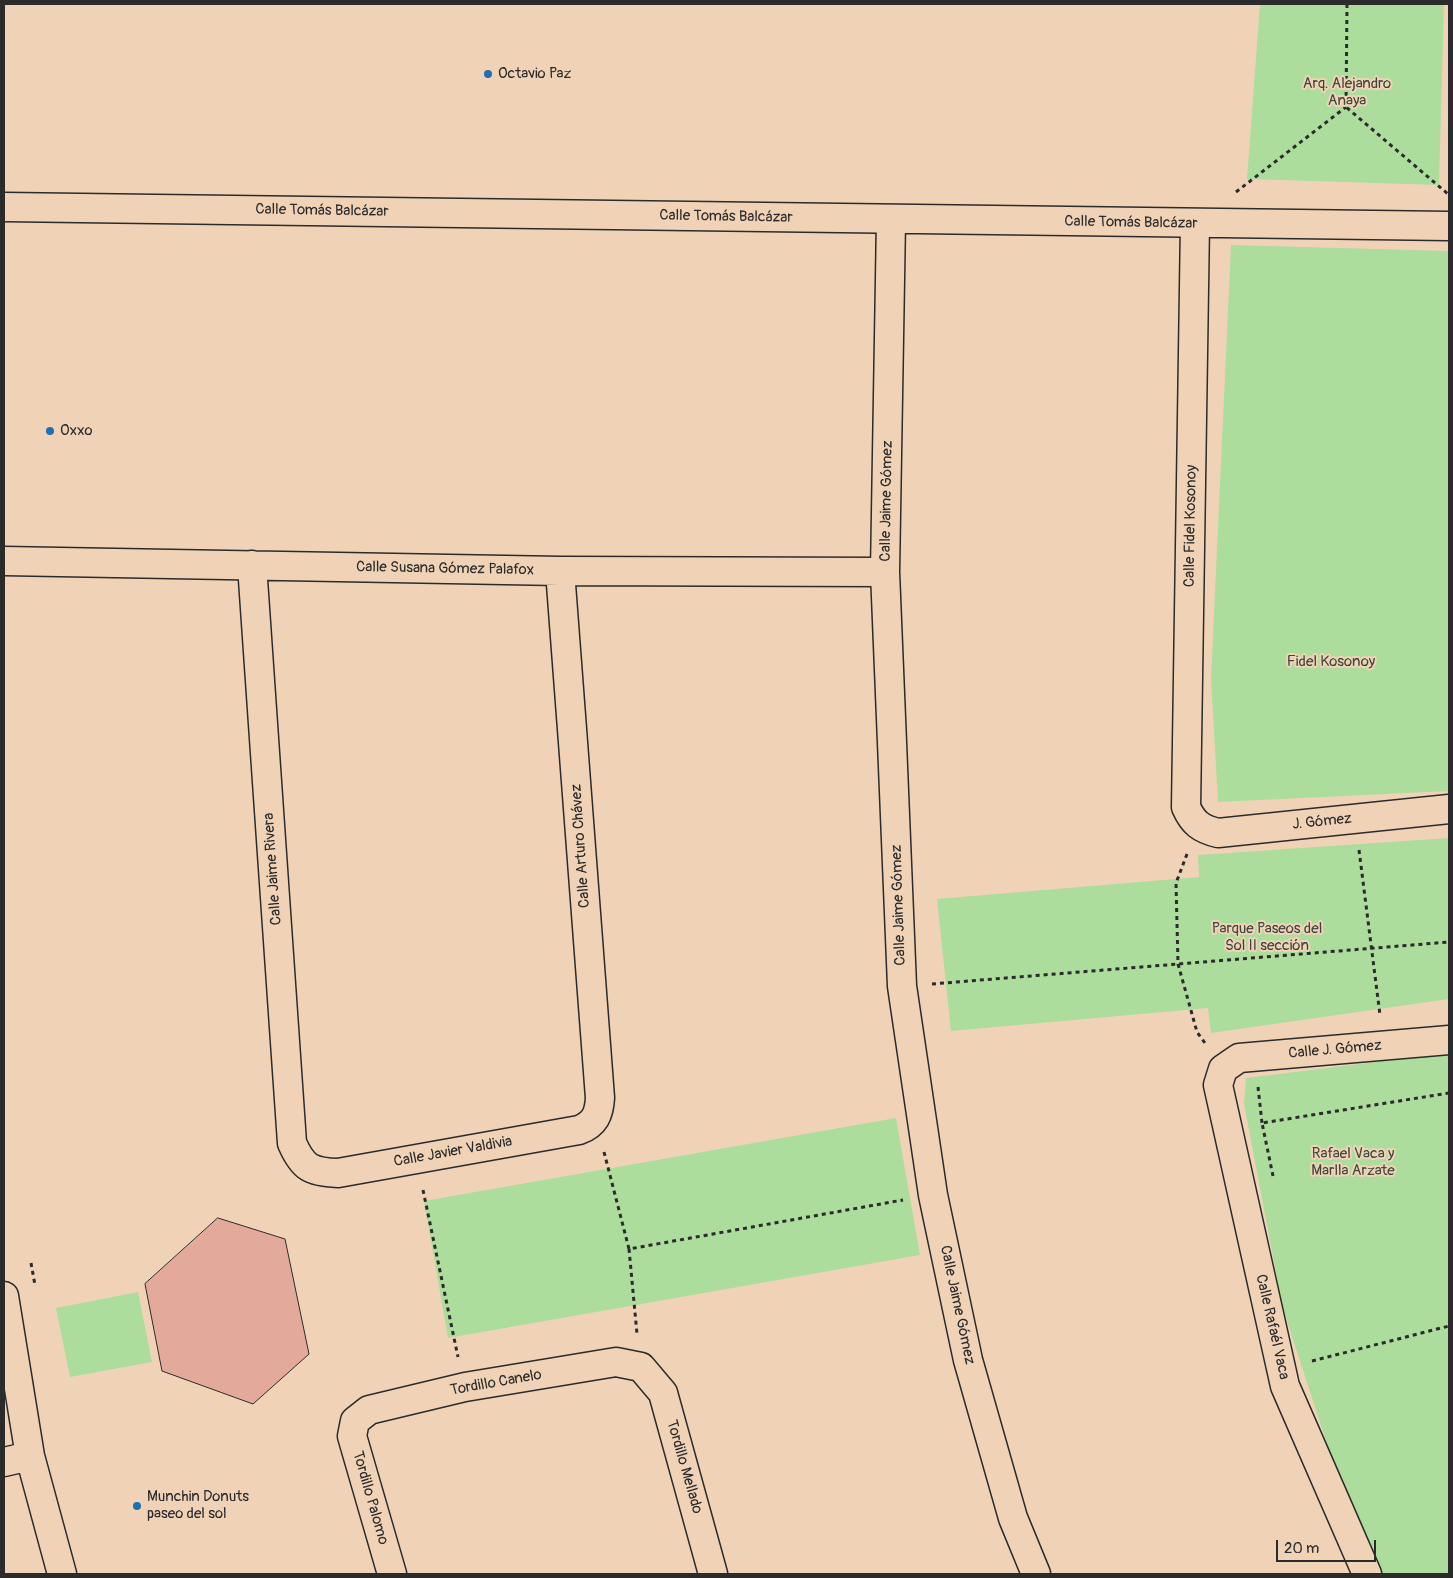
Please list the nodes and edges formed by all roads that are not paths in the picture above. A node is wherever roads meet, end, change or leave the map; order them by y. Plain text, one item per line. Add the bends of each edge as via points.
1 (4, 207) edge
2 (891, 220) junction
3 (1196, 223) junction
4 (1449, 226) edge
5 (4, 561) edge
6 (252, 565) junction
7 (560, 571) junction
8 (886, 572) junction
9 (1449, 809) edge
10 (1197, 825) joint
11 (1449, 1040) edge
12 (1223, 1068) joint
13 (595, 1120) joint
14 (308, 1168) joint
15 (4, 1296) edge
16 (641, 1367) joint
17 (355, 1421) joint
18 (30, 1456) junction
19 (4, 1462) edge
20 (62, 1574) edge
21 (392, 1574) edge
22 (713, 1574) edge
23 (1036, 1574) edge
24 (1367, 1574) edge

1 - 2 street, Calle Tomás Balcázar
2 - 3 street, Calle Tomás Balcázar
2 - 8 street, Calle Jaime Gómez
3 - 4 street, Calle Tomás Balcázar
3 - 10 street, Calle Fidel Kosonoy via 1186,807
5 - 6 street, Calle Susana Gómez Palafox
6 - 7 street, Calle Susana Gómez Palafox
6 - 14 street, Calle Jaime Rivera via 292,1143
7 - 8 street, Calle Susana Gómez Palafox
7 - 13 street, Calle Arturo Chávez via 600,1098
8 - 23 street, Calle Jaime Gómez via 902,986 933,1195 968,1360 1013,1518
9 - 10 street, J. Gómez via 1218,832
11 - 12 street, Calle J. Gómez via 1239,1058
12 - 24 street, Calle Rafaél Vaca via 1218,1085 1284,1386
13 - 14 street, Calle Javier Valdivia via 579,1130 338,1173
15 - 18 street
16 - 17 street, Tordillo Canelo via 616,1362 464,1388 369,1410
16 - 22 street, Tordillo Mellado via 663,1393
17 - 21 street, Tordillo Palomo via 352,1436
18 - 19 street
18 - 20 street

